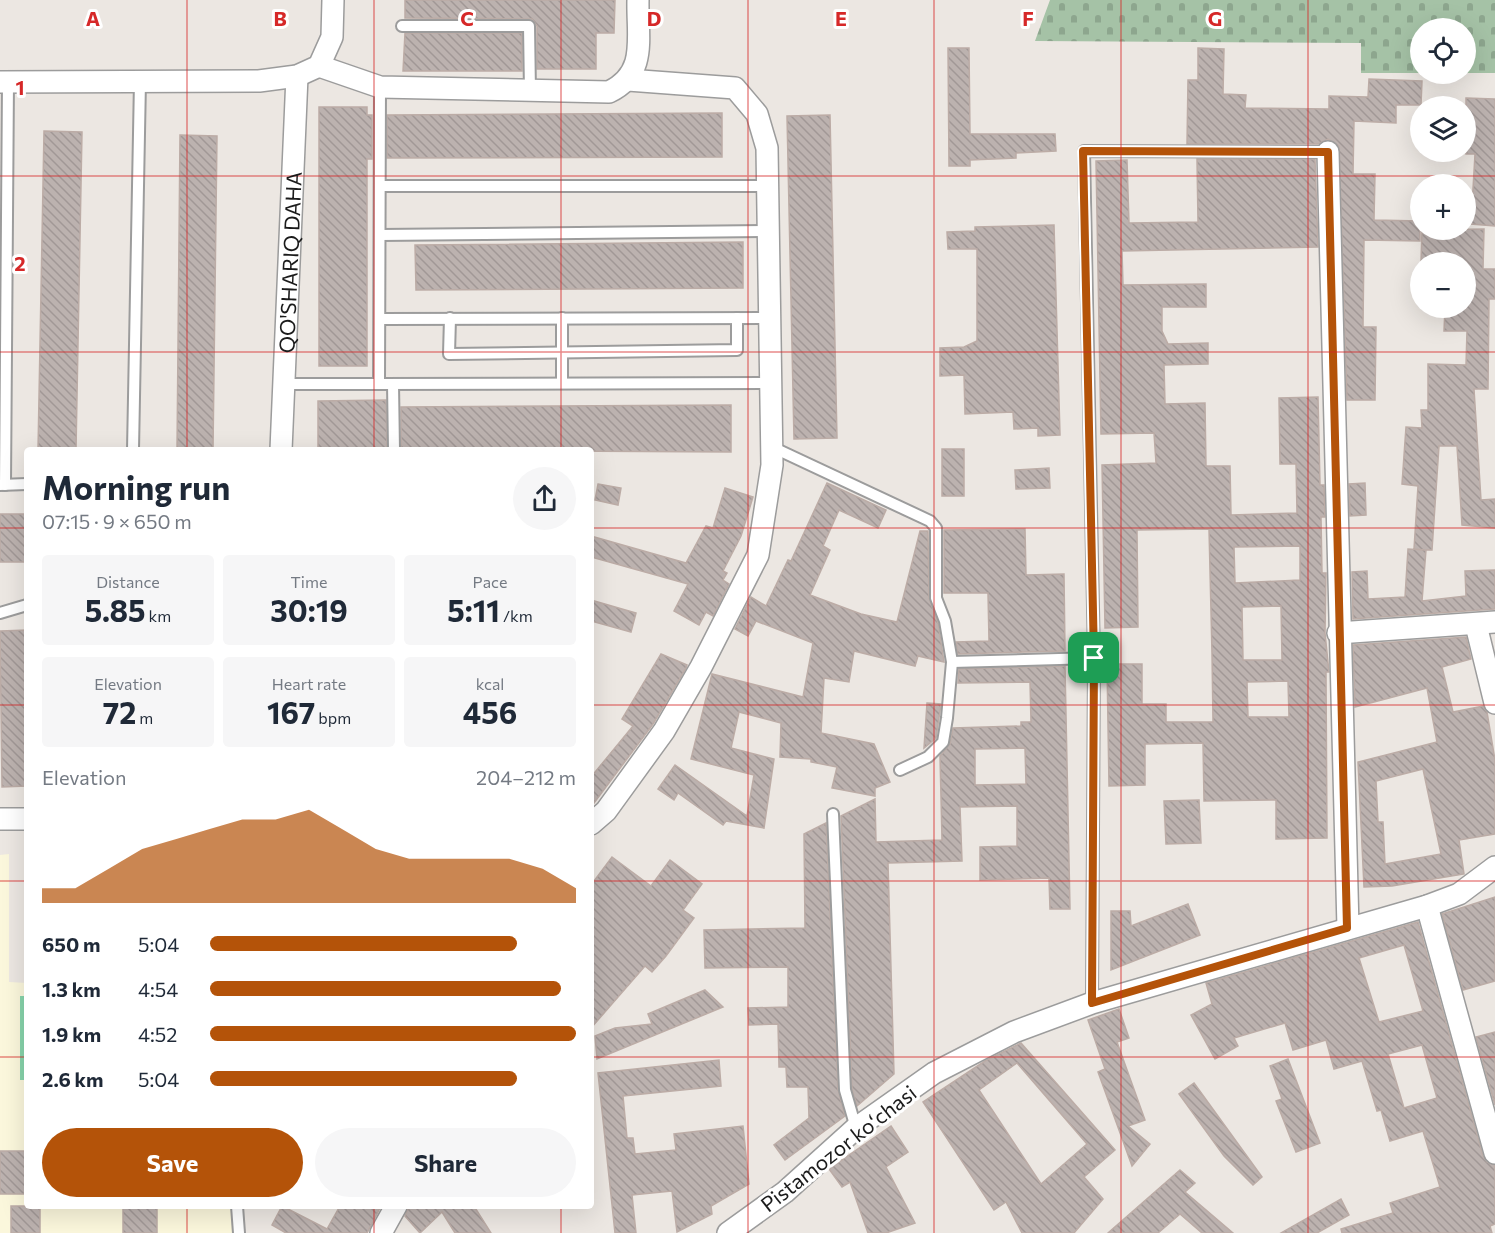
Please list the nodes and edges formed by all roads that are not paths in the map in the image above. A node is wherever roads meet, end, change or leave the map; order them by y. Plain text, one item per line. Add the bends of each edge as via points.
1 (333, 0) edge
2 (638, 0) edge
3 (402, 26) dead end
4 (320, 66) junction
5 (297, 76) junction
6 (628, 80) junction
7 (140, 81) junction
8 (4, 82) edge
9 (380, 87) junction
10 (530, 92) junction
11 (1328, 152) joint
12 (380, 186) junction
13 (768, 186) junction
14 (768, 231) junction
15 (380, 235) junction
16 (450, 318) junction
17 (562, 318) junction
18 (737, 318) junction
19 (770, 318) junction
20 (380, 319) junction
21 (562, 352) junction
22 (562, 383) junction
23 (772, 383) junction
24 (283, 384) junction
25 (379, 384) junction
26 (393, 384) junction
27 (133, 447) edge
28 (281, 447) edge
29 (394, 447) edge
30 (772, 447) junction
31 (24, 484) edge
32 (2, 485) edge
33 (24, 606) edge
34 (0, 613) edge
35 (1486, 624) edge
36 (1338, 633) junction
37 (1094, 658) junction
38 (952, 662) junction
39 (1495, 703) edge
40 (900, 770) dead end
41 (832, 814) dead end
42 (0, 819) edge
43 (24, 819) edge
44 (594, 821) edge
45 (1495, 867) edge
46 (1427, 906) junction
47 (1347, 928) junction
48 (1092, 1003) junction
49 (856, 1128) junction
50 (1495, 1153) edge
51 (237, 1209) edge
52 (394, 1209) edge
53 (239, 1233) edge
54 (381, 1233) edge
55 (728, 1233) edge

1 - 4 street via 332,37
2 - 6 street via 636,69
3 - 10 lane via 529,26
4 - 5 street
4 - 9 street
5 - 7 street via 259,81
5 - 24 street, QO'SHARIQ DAHA
6 - 10 street via 609,92
6 - 13 street via 735,88 757,114 767,148
7 - 8 street
7 - 27 lane
8 - 32 lane
9 - 10 street
9 - 12 lane
11 - 36 street
11 - 37 lane via 1083,151
12 - 13 lane
12 - 15 lane
13 - 14 street
14 - 15 lane
14 - 19 street
15 - 20 lane
16 - 17 lane
16 - 20 lane
16 - 21 lane via 449,354
17 - 18 lane
17 - 21 lane
18 - 19 lane
18 - 21 lane via 737,350
19 - 23 street
20 - 25 lane
21 - 22 lane
22 - 23 lane
22 - 26 lane
23 - 30 street
24 - 25 lane
24 - 28 street, QO'SHARIQ DAHA
25 - 26 lane
26 - 29 lane
30 - 38 lane via 930,521 936,528 936,598 945,621
30 - 44 street via 758,555 702,667 664,731 606,811
31 - 32 lane
33 - 34 lane
35 - 36 street
35 - 39 street
36 - 47 street
37 - 38 lane
37 - 48 lane
38 - 40 lane via 943,742 928,757
41 - 49 lane via 845,1090
42 - 43 street
45 - 46 street, Pistamozor koʻchasi via 1459,894
46 - 47 street, Pistamozor koʻchasi
46 - 50 street
47 - 48 street, Pistamozor koʻchasi
48 - 49 street, Pistamozor koʻchasi via 1014,1032 934,1073
49 - 55 street, Pistamozor koʻchasi via 785,1192
51 - 53 lane
52 - 54 street

